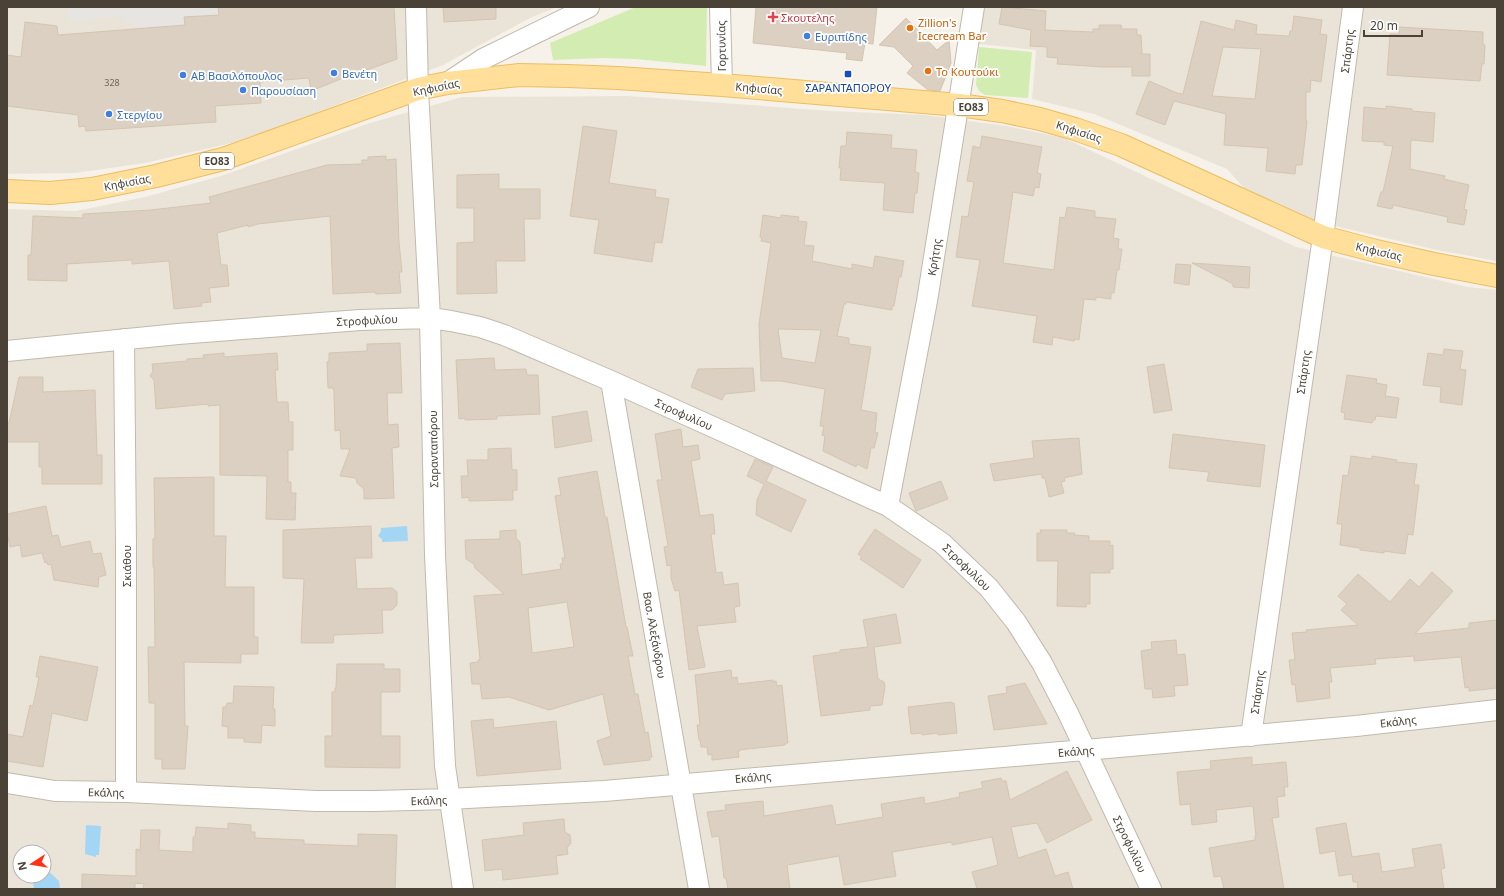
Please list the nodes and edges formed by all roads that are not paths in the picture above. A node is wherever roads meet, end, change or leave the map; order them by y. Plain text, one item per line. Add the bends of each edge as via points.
1 (416, 7) edge
2 (589, 7) edge
3 (720, 7) edge
4 (974, 7) edge
5 (1353, 7) edge
6 (447, 83) junction
7 (722, 85) junction
8 (418, 89) junction
9 (959, 105) junction
10 (7, 191) edge
11 (1322, 237) junction
12 (1497, 276) edge
13 (430, 318) junction
14 (124, 339) junction
15 (7, 351) edge
16 (611, 380) junction
17 (888, 506) junction
18 (1497, 710) edge
19 (1251, 736) junction
20 (1085, 750) junction
21 (7, 783) edge
22 (680, 783) junction
23 (126, 792) junction
24 (449, 799) junction
25 (463, 889) edge
26 (699, 889) edge
27 (1151, 889) edge

1 - 8 street, Σαρανταπόρου
2 - 6 street via 483,58
3 - 7 street, Γορτυνίας
4 - 9 street, Κρήτης
5 - 11 street, Σπάρτης
6 - 7 main road, Κηφισίας / ΕΟ83 via 519,75
6 - 8 main road, Κηφισίας / ΕΟ83
7 - 9 main road, Κηφισίας / ΕΟ83
8 - 10 main road, Κηφισίας / ΕΟ83 via 223,159 156,176 92,189 50,193
8 - 13 street, Σαρανταπόρου
9 - 11 main road, Κηφισίας / ΕΟ83 via 1040,119 1121,145
9 - 17 street, Κρήτης
11 - 12 main road, Κηφισίας / ΕΟ83
11 - 19 street, Σπάρτης
13 - 14 street, Στροφυλίου via 352,320
13 - 16 street, Στροφυλίου via 504,335
13 - 24 street, Σαρανταπόρου via 435,562 445,766
14 - 15 street, Στροφυλίου
14 - 23 street, Σκιάθου
16 - 17 street, Στροφυλίου
16 - 22 street, Βασ. Αλεξάνδρου
17 - 20 street, Στροφυλίου via 942,543 989,588 1016,622 1042,663
18 - 19 street, Εκάλης
19 - 20 street, Εκάλης
20 - 22 street, Εκάλης
20 - 27 street, Στροφυλίου
21 - 23 street, Εκάλης via 55,791
22 - 24 street, Εκάλης via 604,791
22 - 26 street, Βασ. Αλεξάνδρου
23 - 24 street, Εκάλης via 316,801
24 - 25 street, Σαρανταπόρου

